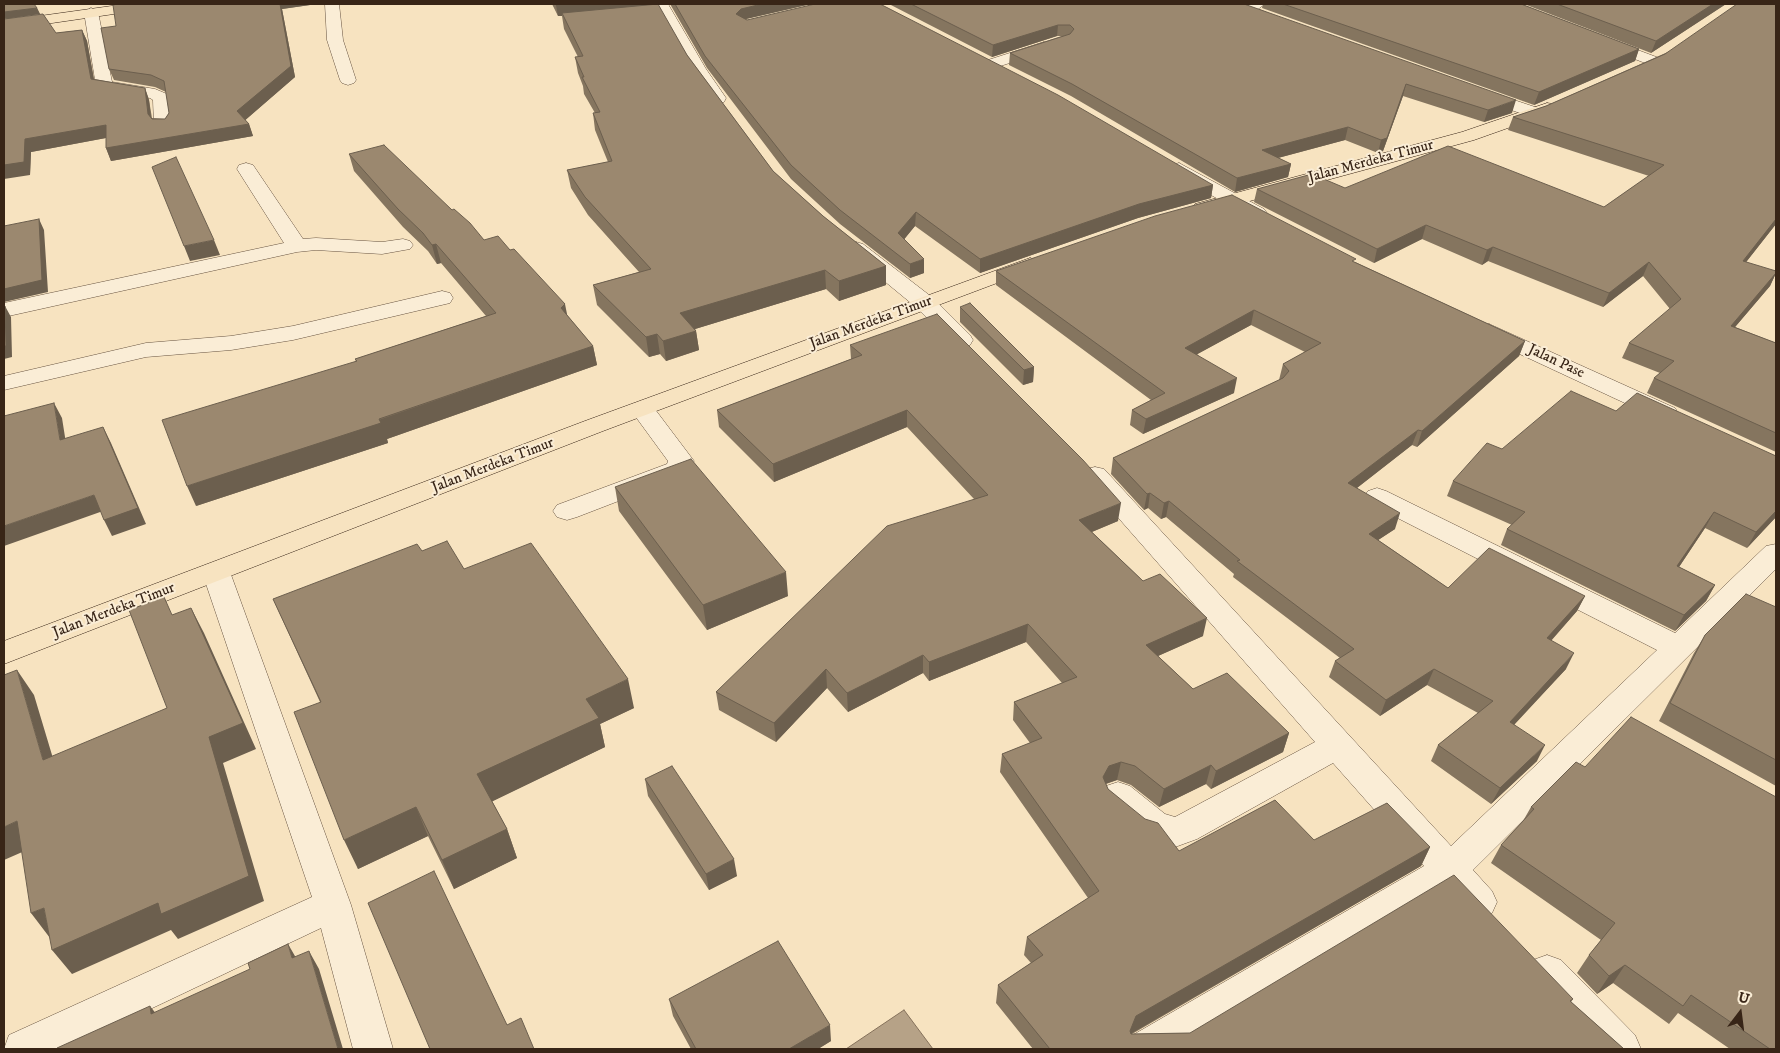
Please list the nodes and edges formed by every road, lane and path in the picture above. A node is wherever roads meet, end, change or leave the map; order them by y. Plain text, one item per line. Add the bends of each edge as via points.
1 (155, 4) edge
2 (332, 4) edge
3 (1258, 4) edge
4 (658, 10) edge
5 (91, 12) junction
6 (1282, 24) edge
7 (4, 26) edge
8 (1589, 36) edge
9 (1063, 41) edge
10 (974, 55) edge
11 (1662, 56) joint
12 (991, 64) junction
13 (1629, 73) edge
14 (1015, 76) edge
15 (348, 80) dead end
16 (1460, 87) edge
17 (1570, 99) edge
18 (1535, 113) junction
19 (731, 116) edge
20 (163, 125) edge
21 (1164, 160) edge
22 (246, 169) dead end
23 (1231, 200) junction
24 (1183, 213) edge
25 (1275, 222) edge
26 (840, 235) edge
27 (403, 245) dead end
28 (297, 246) junction
29 (1051, 256) edge
30 (442, 298) dead end
31 (925, 303) junction
32 (4, 310) edge
33 (1467, 320) edge
34 (981, 359) edge
35 (4, 382) edge
36 (642, 408) junction
37 (1688, 423) edge
38 (1093, 464) dead end
39 (1377, 497) edge
40 (567, 511) dead end
41 (1776, 553) edge
42 (216, 572) junction
43 (1680, 648) junction
44 (4, 653) edge
45 (1337, 745) junction
46 (1118, 796) edge
47 (1449, 870) junction
48 (333, 905) junction
49 (1496, 920) edge
50 (1531, 956) edge
51 (24, 1049) edge
52 (373, 1049) edge
53 (1147, 1049) edge
54 (1621, 1049) edge

1 - 5 main road
2 - 15 street via 335,40
3 - 6 street via 1244,9
4 - 19 street
5 - 7 main road
5 - 20 street via 104,86 155,94 161,98
8 - 11 street
9 - 12 street
10 - 12 street
11 - 13 main road
12 - 14 street
16 - 18 street
17 - 18 main road, Jalan Merdeka Timur
18 - 23 main road, Jalan Merdeka Timur via 1468,136
21 - 23 street
22 - 28 street
23 - 24 main road, Jalan Merdeka Timur
23 - 25 street
26 - 31 street
27 - 28 street via 382,248
28 - 32 street
29 - 31 main road, Jalan Merdeka Timur
30 - 35 street via 293,333 231,343 146,350
31 - 34 street
31 - 36 main road, Jalan Merdeka Timur
33 - 37 street, Jalan Pase
36 - 40 street via 680,461 676,468
36 - 42 main road, Jalan Merdeka Timur
38 - 45 street
39 - 43 street
41 - 43 street
42 - 44 main road, Jalan Merdeka Timur
42 - 48 street
43 - 47 street via 1626,720
45 - 46 street via 1175,832 1154,826
45 - 47 street
47 - 49 street
47 - 53 street
48 - 51 street
48 - 52 street
50 - 54 street

